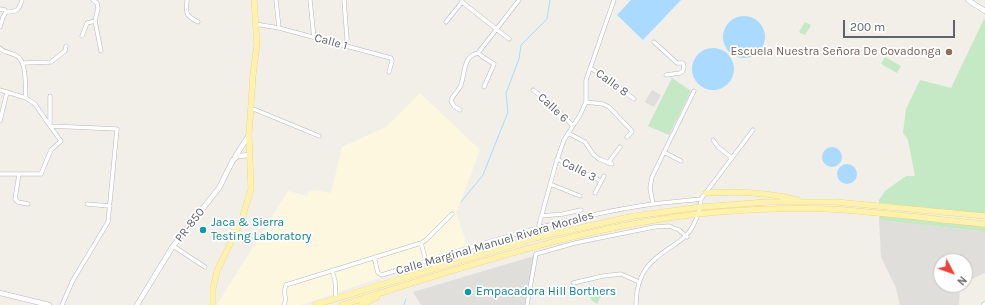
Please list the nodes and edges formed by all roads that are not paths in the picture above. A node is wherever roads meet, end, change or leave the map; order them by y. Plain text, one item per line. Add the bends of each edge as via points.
1 (22, 0) edge
2 (93, 0) edge
3 (187, 0) edge
4 (254, 0) edge
5 (276, 0) edge
6 (310, 0) edge
7 (344, 0) edge
8 (519, 0) edge
9 (614, 0) edge
10 (968, 0) edge
11 (462, 1) edge
12 (0, 9) edge
13 (985, 11) edge
14 (6, 12) junction
15 (95, 21) junction
16 (198, 22) dead end
17 (446, 22) dead end
18 (255, 24) junction
19 (0, 27) edge
20 (279, 28) junction
21 (496, 30) junction
22 (82, 36) dead end
23 (314, 38) junction
24 (508, 39) dead end
25 (654, 42) dead end
26 (66, 46) dead end
27 (346, 46) junction
28 (0, 48) edge
29 (101, 51) dead end
30 (478, 53) junction
31 (24, 63) junction
32 (590, 68) junction
33 (389, 72) dead end
34 (666, 75) dead end
35 (484, 87) dead end
36 (0, 90) edge
37 (533, 90) dead end
38 (694, 91) dead end
39 (7, 92) junction
40 (50, 96) dead end
41 (26, 98) junction
42 (634, 99) dead end
43 (586, 102) junction
44 (251, 109) junction
45 (460, 110) dead end
46 (0, 121) edge
47 (50, 126) junction
48 (572, 126) junction
49 (753, 130) dead end
50 (568, 133) junction
51 (249, 135) junction
52 (319, 136) dead end
53 (627, 138) dead end
54 (713, 140) dead end
55 (620, 147) dead end
56 (664, 152) junction
57 (250, 155) junction
58 (732, 158) junction
59 (557, 159) junction
60 (233, 160) junction
61 (681, 161) dead end
62 (0, 174) edge
63 (18, 174) junction
64 (604, 176) dead end
65 (601, 181) junction
66 (550, 184) junction
67 (595, 193) dead end
68 (706, 193) junction
69 (580, 196) dead end
70 (701, 199) junction
71 (808, 202) junction
72 (28, 204) dead end
73 (87, 204) dead end
74 (653, 204) junction
75 (110, 206) junction
76 (701, 207) junction
77 (582, 210) dead end
78 (452, 214) dead end
79 (698, 215) junction
80 (541, 216) junction
81 (985, 216) edge
82 (985, 224) edge
83 (539, 228) junction
84 (687, 237) junction
85 (421, 243) junction
86 (173, 246) junction
87 (374, 257) junction
88 (426, 261) junction
89 (205, 267) dead end
90 (332, 270) junction
91 (639, 282) junction
92 (573, 283) dead end
93 (388, 291) junction
94 (0, 293) edge
95 (336, 298) junction
96 (49, 305) edge
97 (62, 305) edge
98 (137, 305) edge
99 (213, 305) edge
100 (284, 305) edge
101 (315, 305) edge
102 (337, 305) edge
103 (342, 305) edge
104 (361, 305) edge
105 (527, 305) edge
106 (636, 305) edge

1 - 14 street via 15,12
2 - 15 street via 98,8
3 - 16 street via 186,12
4 - 18 main road
5 - 20 street
6 - 23 street
7 - 27 street
8 - 21 street
9 - 32 street
10 - 13 street
11 - 17 street
11 - 21 street
12 - 14 street
14 - 19 street
15 - 22 street via 87,23
15 - 29 street
18 - 20 street, Calle 1
18 - 44 main road via 257,44
20 - 23 street, Calle 1
21 - 24 street
21 - 30 street
23 - 27 street, Calle 1
25 - 34 street via 677,63 683,63 683,71
26 - 31 street via 51,62
27 - 33 street, Calle 1 via 391,58
28 - 31 street via 17,56
30 - 35 street via 494,64
30 - 45 street via 473,54 466,62 461,86 452,97 454,106
31 - 41 street
32 - 42 street, Calle 8
32 - 43 street via 586,80
36 - 39 street
37 - 48 street, Calle 6 via 554,106
38 - 56 street
39 - 41 street
39 - 46 street
40 - 47 street
41 - 47 street via 35,104
43 - 48 street
43 - 53 street via 604,104 609,108 631,130
44 - 51 main road
44 - 52 street
47 - 63 street via 61,141 51,150 41,174
47 - 75 street via 117,129
48 - 50 street
49 - 58 street
50 - 55 street via 586,142 593,154 610,164
50 - 59 street
51 - 57 main road
51 - 60 street, PR-850
54 - 58 street
56 - 61 street
56 - 74 street via 652,177 650,188
57 - 60 street via 238,156
57 - 99 main road via 252,189 242,219 217,271
58 - 68 street
59 - 65 street, Calle 3
59 - 66 street
60 - 86 street, PR-850 / PR-850 via 219,188
62 - 63 street
63 - 72 street via 15,199
64 - 65 street
65 - 67 street
66 - 69 street
66 - 80 street
68 - 70 street
68 - 71 main road via 766,194
70 - 74 street, Calle Marginal Manuel Rivera Morales
70 - 76 street
71 - 76 main road
71 - 81 main road via 844,202
73 - 75 street
74 - 83 street, Calle Marginal Manuel Rivera Morales
75 - 97 street via 108,222 73,280
76 - 79 street
76 - 95 main road via 634,216 535,238
77 - 80 street
78 - 85 street
79 - 82 main road via 827,209
79 - 84 street
79 - 93 main road via 658,220 542,244
80 - 83 street
83 - 88 street, Calle Marginal Manuel Rivera Morales
84 - 91 street via 653,260
84 - 105 street via 669,226 654,227 575,243 536,254
85 - 87 street
85 - 88 street
86 - 89 street
86 - 98 street, PR-850 / PR-850
87 - 88 street, Calle Marginal Manuel Rivera Morales via 378,273 382,275
87 - 90 street
90 - 95 street
90 - 100 street via 286,285
91 - 92 street via 621,274
91 - 106 street
93 - 103 main road
93 - 104 main road
94 - 96 street
95 - 101 main road
95 - 102 street

